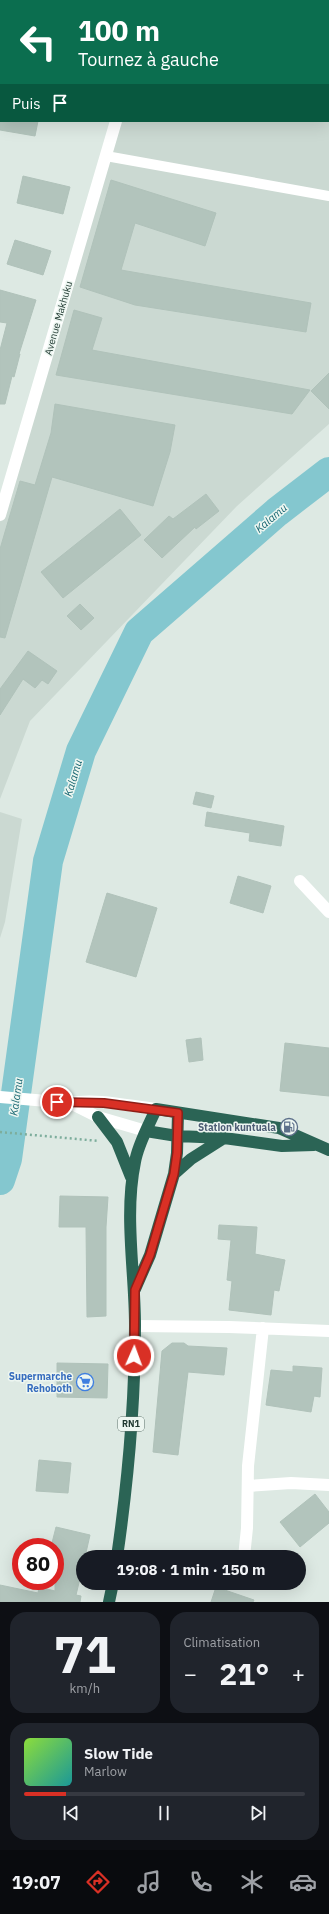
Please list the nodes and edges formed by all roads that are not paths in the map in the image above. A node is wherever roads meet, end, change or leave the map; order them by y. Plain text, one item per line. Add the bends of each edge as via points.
1 (116, 122) edge
2 (106, 156) junction
3 (329, 196) edge
4 (0, 514) edge
5 (300, 881) dead end
6 (329, 912) edge
7 (0, 1097) edge
8 (70, 1103) junction
9 (156, 1109) junction
10 (178, 1113) junction
11 (98, 1117) junction
12 (146, 1131) junction
13 (177, 1136) junction
14 (224, 1138) junction
15 (316, 1145) junction
16 (329, 1150) edge
17 (174, 1174) junction
18 (132, 1181) junction
19 (135, 1290) junction
20 (135, 1326) junction
21 (263, 1328) junction
22 (329, 1331) edge
23 (329, 1485) edge
24 (248, 1486) junction
25 (119, 1550) edge
26 (245, 1550) edge
27 (112, 1590) edge
28 (109, 1602) edge

1 - 2 street, Avenue Makhuku
2 - 3 lane
2 - 4 street, Avenue Makhuku
5 - 6 street
7 - 8 street
8 - 9 street via 86,1102
8 - 11 street
9 - 10 highway
9 - 12 highway, RN1
10 - 13 highway, RN1
10 - 15 highway via 279,1128
11 - 12 street
11 - 18 highway via 117,1142
12 - 13 highway
12 - 18 highway, RN1 via 135,1162
13 - 14 highway
13 - 17 highway, RN1
14 - 15 highway via 282,1146
14 - 17 highway
15 - 16 highway
17 - 19 highway, RN1 via 150,1255
18 - 19 highway, RN1 via 131,1234
19 - 20 highway, RN1
20 - 21 street
20 - 25 highway, RN1 via 130,1445
21 - 22 street
21 - 24 street
23 - 24 street via 291,1483
24 - 26 street
27 - 28 highway

